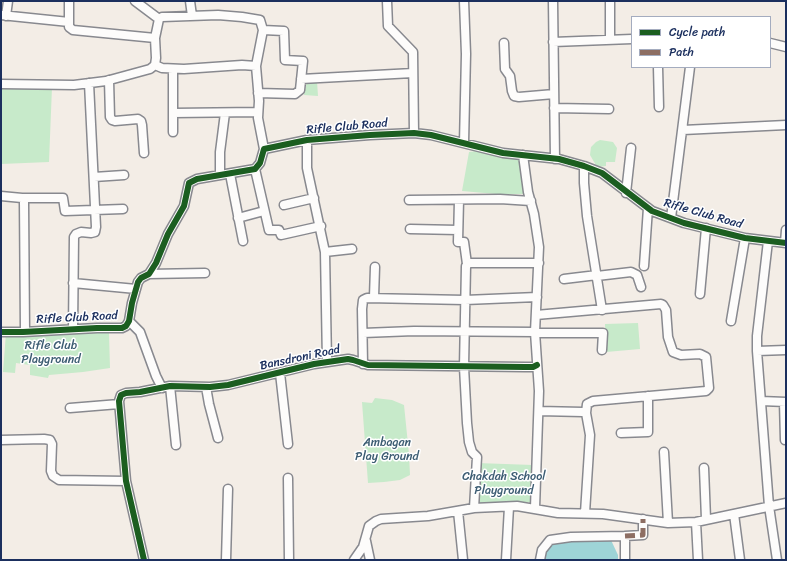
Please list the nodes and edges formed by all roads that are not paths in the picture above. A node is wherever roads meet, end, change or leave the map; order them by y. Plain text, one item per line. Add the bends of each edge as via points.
1 (8, 1) edge
2 (69, 1) edge
3 (135, 1) edge
4 (190, 1) edge
5 (387, 1) edge
6 (464, 1) edge
7 (553, 1) edge
8 (610, 1) edge
9 (4, 16) edge
10 (192, 16) junction
11 (159, 19) junction
12 (69, 22) junction
13 (263, 30) junction
14 (155, 38) junction
15 (610, 39) junction
16 (631, 39) edge
17 (553, 42) junction
18 (504, 43) dead end
19 (771, 43) edge
20 (786, 47) edge
21 (155, 65) junction
22 (256, 66) junction
23 (658, 68) edge
24 (690, 68) edge
25 (173, 69) junction
26 (413, 73) junction
27 (301, 79) junction
28 (110, 80) junction
29 (89, 83) junction
30 (1, 84) edge
31 (258, 93) junction
32 (554, 94) junction
33 (659, 107) dead end
34 (554, 108) junction
35 (610, 109) dead end
36 (258, 112) junction
37 (173, 113) junction
38 (224, 113) junction
39 (786, 125) edge
40 (683, 130) junction
41 (173, 132) dead end
42 (414, 133) junction
43 (307, 140) junction
44 (464, 143) junction
45 (631, 148) dead end
46 (264, 149) junction
47 (144, 153) dead end
48 (523, 155) junction
49 (555, 159) junction
50 (584, 166) junction
51 (255, 169) junction
52 (230, 174) junction
53 (124, 175) dead end
54 (220, 176) junction
55 (94, 177) junction
56 (626, 193) junction
57 (1, 196) edge
58 (22, 198) junction
59 (314, 198) junction
60 (410, 200) dead end
61 (459, 200) junction
62 (530, 201) junction
63 (284, 205) dead end
64 (648, 208) junction
65 (123, 209) dead end
66 (95, 211) junction
67 (264, 211) junction
68 (238, 218) junction
69 (671, 218) junction
70 (321, 226) junction
71 (706, 228) junction
72 (410, 229) dead end
73 (458, 230) junction
74 (786, 230) edge
75 (745, 238) junction
76 (243, 241) dead end
77 (768, 241) junction
78 (786, 243) edge
79 (352, 249) dead end
80 (325, 252) junction
81 (539, 263) junction
82 (467, 264) junction
83 (644, 266) dead end
84 (375, 267) dead end
85 (205, 273) dead end
86 (149, 274) junction
87 (597, 275) junction
88 (564, 280) dead end
89 (73, 284) junction
90 (641, 287) dead end
91 (136, 289) junction
92 (700, 294) dead end
93 (374, 297) junction
94 (537, 297) junction
95 (465, 300) junction
96 (602, 310) junction
97 (536, 315) junction
98 (129, 321) junction
99 (731, 321) dead end
100 (73, 329) junction
101 (465, 331) junction
102 (1, 332) edge
103 (25, 332) junction
104 (363, 333) junction
105 (535, 333) junction
106 (602, 350) dead end
107 (786, 350) edge
108 (757, 351) junction
109 (327, 362) junction
110 (363, 364) junction
111 (538, 364) junction
112 (464, 367) junction
113 (280, 373) junction
114 (166, 387) junction
115 (206, 387) junction
116 (648, 396) junction
117 (761, 401) junction
118 (785, 402) edge
119 (119, 404) junction
120 (70, 408) dead end
121 (539, 411) junction
122 (586, 413) junction
123 (621, 433) dead end
124 (218, 438) dead end
125 (1, 440) edge
126 (785, 440) dead end
127 (288, 444) dead end
128 (176, 445) dead end
129 (664, 452) dead end
130 (704, 468) dead end
131 (288, 478) dead end
132 (126, 480) junction
133 (228, 489) dead end
134 (786, 503) edge
135 (769, 506) junction
136 (509, 507) junction
137 (474, 508) junction
138 (535, 508) junction
139 (458, 511) junction
140 (585, 513) junction
141 (734, 514) junction
142 (642, 519) junction
143 (706, 519) junction
144 (696, 522) junction
145 (668, 523) junction
146 (625, 536) junction
147 (365, 539) junction
148 (144, 560) edge
149 (226, 560) edge
150 (289, 560) edge
151 (354, 560) edge
152 (370, 560) edge
153 (463, 560) edge
154 (506, 560) edge
155 (540, 560) edge
156 (625, 560) edge
157 (698, 560) edge
158 (740, 560) edge
159 (777, 560) edge

1 - 9 street
2 - 12 street
3 - 11 street
4 - 10 street
5 - 26 street via 388,26 413,52
6 - 44 street
7 - 17 street
8 - 15 street
9 - 12 street
10 - 11 street
10 - 13 street via 254,18 260,20
11 - 14 street
12 - 14 street via 69,27 78,31
13 - 22 street
13 - 27 street via 284,31 285,60 303,61
14 - 21 street
15 - 16 street
15 - 17 street
17 - 32 street
18 - 32 street via 505,69 510,76 514,96
19 - 20 street
21 - 25 street
21 - 28 street
22 - 25 street
22 - 31 street
23 - 33 street
24 - 40 street
25 - 37 street
26 - 27 street
26 - 42 street
27 - 31 street via 300,90 295,94
28 - 29 street
28 - 47 street via 110,117 115,121 141,121
29 - 30 street
29 - 55 street
31 - 36 street
32 - 34 street
34 - 35 street
34 - 49 street
36 - 38 street
36 - 46 street
37 - 38 street
37 - 41 street
38 - 54 street
39 - 40 street
40 - 69 street
42 - 43 street, Rifle Club Road
42 - 44 street, Rifle Club Road
43 - 46 street, Rifle Club Road
43 - 59 street via 307,168
44 - 48 street, Rifle Club Road via 503,153
45 - 56 street
46 - 51 street via 260,163
48 - 49 street, Rifle Club Road
48 - 62 street
49 - 50 street, Rifle Club Road
50 - 56 street, Rifle Club Road via 602,173
50 - 87 street via 587,216
51 - 52 street, Rifle Club Road
51 - 67 street
52 - 54 street, Rifle Club Road
52 - 68 street
53 - 55 street
54 - 86 street, Rifle Club Road via 197,179 189,183 184,206
55 - 66 street
56 - 64 street, Rifle Club Road
57 - 58 street
58 - 66 street via 63,198 64,211
58 - 103 street
59 - 63 street
59 - 70 street
60 - 61 street
61 - 62 street
61 - 73 street
62 - 81 street via 539,247
64 - 69 street, Rifle Club Road
64 - 83 street
65 - 66 street
66 - 89 street via 95,232 81,232 74,237
67 - 68 street
67 - 70 street via 269,230 279,230 281,235
68 - 76 street
69 - 71 street, Rifle Club Road
70 - 80 street
71 - 75 street, Rifle Club Road
71 - 92 street
72 - 73 street
73 - 82 street via 458,242 464,242
74 - 78 street
75 - 77 street, Rifle Club Road
75 - 99 street
77 - 78 street, Rifle Club Road
77 - 108 street
79 - 80 street
80 - 109 street
81 - 82 street
81 - 94 street
82 - 95 street
84 - 93 street
85 - 86 street
86 - 91 street, Rifle Club Road via 140,278
87 - 88 street
87 - 90 street via 631,272 637,275
87 - 96 street
89 - 91 street
89 - 100 street
91 - 98 street, Rifle Club Road
93 - 95 street
93 - 104 street via 363,300
94 - 95 street
94 - 97 street
95 - 101 street
96 - 97 street
96 - 116 street via 664,305 668,337 673,352 681,355 700,354 706,357 706,390
97 - 105 street
98 - 100 street, Rifle Club Road via 122,328
98 - 114 street via 140,332 156,376
100 - 103 street, Rifle Club Road
101 - 104 street
101 - 105 street
101 - 112 street
102 - 103 street, Rifle Club Road
104 - 110 street
105 - 106 street via 603,333
105 - 111 street
107 - 108 street
108 - 117 street
109 - 110 street, Bansdroni Road via 348,359
109 - 113 street, Bansdroni Road
110 - 112 street, Bansdroni Road
111 - 112 street, Bansdroni Road via 533,367
111 - 121 street
112 - 137 street via 466,423 471,451 477,458
113 - 115 street, Bansdroni Road via 228,385
113 - 127 street
114 - 115 street, Bansdroni Road
114 - 119 street, Bansdroni Road via 126,393 121,395
114 - 128 street
115 - 124 street
116 - 122 street via 594,401 587,404
116 - 123 street via 648,432
117 - 118 street
117 - 135 street
118 - 126 street
119 - 120 street
119 - 132 street
121 - 122 street
121 - 138 street
122 - 140 street via 590,435
125 - 132 street via 50,440 53,476 59,480
129 - 145 street
130 - 143 street
131 - 150 street
132 - 148 street
133 - 149 street
134 - 135 street
135 - 141 street
135 - 159 street
136 - 137 street
136 - 138 street
136 - 154 street
137 - 139 street
138 - 140 street via 558,513
139 - 147 street via 381,519 369,526
139 - 153 street
140 - 142 street
141 - 143 street
141 - 158 street
142 - 145 street
142 - 146 street via 643,535
143 - 144 street
144 - 145 street
144 - 157 street
146 - 155 street via 550,540 542,550
146 - 156 street
147 - 151 street
147 - 152 street

